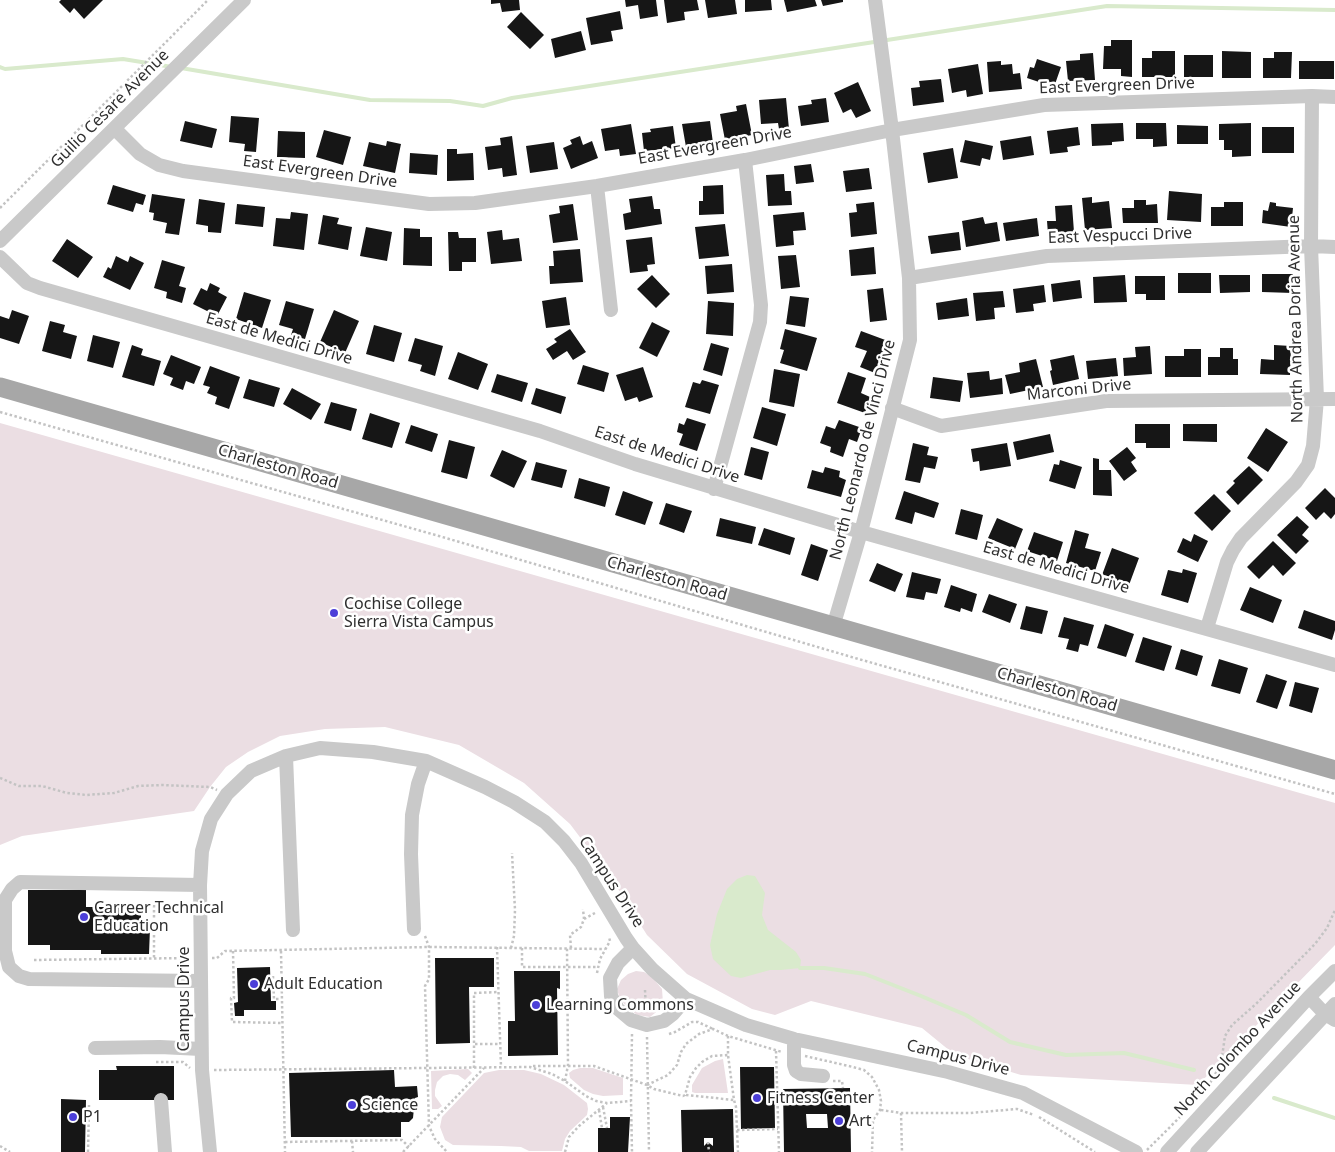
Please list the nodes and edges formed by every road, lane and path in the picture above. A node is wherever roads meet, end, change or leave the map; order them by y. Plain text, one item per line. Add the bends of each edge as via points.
1 (208, 0) edge
2 (875, 0) edge
3 (238, 2) edge
4 (1312, 96) junction
5 (1335, 97) edge
6 (115, 129) junction
7 (892, 130) junction
8 (745, 160) junction
9 (597, 186) junction
10 (0, 208) edge
11 (0, 241) edge
12 (1311, 246) junction
13 (1335, 247) edge
14 (0, 257) edge
15 (908, 278) junction
16 (611, 310) dead end
17 (0, 387) edge
18 (1317, 399) junction
19 (1335, 399) edge
20 (892, 408) junction
21 (0, 412) edge
22 (714, 489) junction
23 (861, 532) junction
24 (833, 627) junction
25 (1208, 628) junction
26 (1335, 665) edge
27 (286, 756) junction
28 (426, 761) junction
29 (1335, 770) edge
30 (0, 778) edge
31 (227, 794) junction
32 (1335, 794) edge
33 (512, 853) dead end
34 (200, 885) junction
35 (139, 905) dead end
36 (583, 909) dead end
37 (1335, 910) edge
38 (584, 919) junction
39 (600, 921) dead end
40 (605, 929) dead end
41 (293, 930) dead end
42 (419, 932) joint
43 (149, 936) dead end
44 (154, 936) junction
45 (429, 947) junction
46 (497, 947) junction
47 (511, 948) junction
48 (522, 948) junction
49 (567, 948) junction
50 (571, 948) junction
51 (633, 948) junction
52 (605, 949) junction
53 (233, 951) junction
54 (280, 951) junction
55 (201, 958) junction
56 (154, 959) junction
57 (34, 960) dead end
58 (566, 967) junction
59 (598, 967) junction
60 (1335, 971) edge
61 (597, 974) dead end
62 (273, 976) dead end
63 (201, 981) junction
64 (499, 992) junction
65 (1309, 998) junction
66 (281, 999) junction
67 (686, 999) junction
68 (1332, 1012) edge
69 (282, 1023) junction
70 (713, 1028) dead end
71 (639, 1033) dead end
72 (663, 1035) dead end
73 (655, 1036) dead end
74 (728, 1036) dead end
75 (794, 1039) junction
76 (475, 1044) junction
77 (500, 1044) junction
78 (95, 1048) dead end
79 (201, 1049) junction
80 (776, 1051) dead end
81 (728, 1055) junction
82 (156, 1062) dead end
83 (568, 1065) junction
84 (530, 1066) junction
85 (501, 1067) junction
86 (428, 1068) junction
87 (474, 1068) junction
88 (484, 1068) junction
89 (282, 1069) junction
90 (202, 1070) junction
91 (823, 1076) dead end
92 (631, 1080) junction
93 (565, 1081) junction
94 (647, 1085) junction
95 (685, 1095) junction
96 (161, 1100) dead end
97 (734, 1100) junction
98 (631, 1101) junction
99 (607, 1103) junction
100 (89, 1105) dead end
101 (603, 1106) junction
102 (1188, 1108) dead end
103 (599, 1110) junction
104 (880, 1110) dead end
105 (902, 1112) junction
106 (1182, 1114) dead end
107 (429, 1126) junction
108 (602, 1128) dead end
109 (607, 1128) dead end
110 (778, 1129) junction
111 (737, 1130) junction
112 (352, 1141) junction
113 (285, 1142) junction
114 (708, 1142) dead end
115 (0, 1146) edge
116 (408, 1147) junction
117 (10, 1152) edge
118 (88, 1152) edge
119 (165, 1152) edge
120 (210, 1152) edge
121 (285, 1152) edge
122 (353, 1152) edge
123 (404, 1152) edge
124 (447, 1152) edge
125 (565, 1152) edge
126 (632, 1152) edge
127 (649, 1152) edge
128 (709, 1152) edge
129 (738, 1152) edge
130 (779, 1152) edge
131 (902, 1152) edge
132 (1095, 1152) edge
133 (1136, 1152) edge
134 (1145, 1152) edge
135 (1167, 1152) edge
136 (1196, 1152) edge

1 - 10 path
2 - 7 street, North Leonardo de Vinci Drive
3 - 6 street, Guilio Cesare Avenue
4 - 5 street, East Evergreen Drive
4 - 7 street, East Evergreen Drive via 1044,105
4 - 12 street, North Andrea Doria Avenue
6 - 9 street, East Evergreen Drive via 140,154 160,165 183,171 429,204 476,203
6 - 11 street, Guilio Cesare Avenue
7 - 8 street, East Evergreen Drive
7 - 15 street, North Leonardo de Vinci Drive
8 - 9 street, East Evergreen Drive
8 - 22 street via 761,305 760,322
9 - 16 street
12 - 13 street, East Vespucci Drive
12 - 15 street, East Vespucci Drive via 1047,256
12 - 18 street, North Andrea Doria Avenue
14 - 22 street, East de Medici Drive via 27,283 40,288 540,431
15 - 20 street, North Leonardo de Vinci Drive via 910,340
17 - 24 main road, Charleston Road
18 - 19 street, Marconi Drive
18 - 20 street, Marconi Drive via 1106,401 940,426
18 - 25 street, North Andrea Doria Avenue via 1308,465 1233,550
20 - 23 street, North Leonardo de Vinci Drive
21 - 32 path
22 - 23 street, East de Medici Drive
23 - 24 street, North Leonardo de Vinci Drive
23 - 25 street, East de Medici Drive
24 - 29 main road, Charleston Road
25 - 26 street, East de Medici Drive
27 - 28 street, Campus Drive via 320,748
27 - 31 street, Campus Drive via 251,771
27 - 41 street
28 - 42 street via 412,815 411,854
28 - 51 street, Campus Drive via 514,802 545,822 582,863
30 - 31 path via 19,786 42,786 86,795 162,785 210,787
31 - 34 street, Campus Drive via 211,819 202,851
33 - 47 path via 515,910
34 - 55 street, Campus Drive
34 - 63 street via 20,882 5,900 4,951 9,967 29,979
35 - 44 path via 154,905
36 - 38 path
37 - 102 path via 1315,944 1232,1025 1225,1036 1217,1071 1210,1084
38 - 39 path via 595,913
38 - 50 path via 582,927 570,935
40 - 52 path via 610,942
42 - 45 path
43 - 44 path
44 - 56 path
45 - 46 path
45 - 54 path
45 - 86 path via 429,979 425,986
46 - 47 path
46 - 64 path
47 - 48 path
48 - 49 path
48 - 58 path via 522,967
49 - 50 path
49 - 58 path
50 - 52 path
51 - 67 street, Campus Drive
51 - 67 street via 618,963 610,978 611,996 618,1009 631,1020 647,1025 664,1021
52 - 59 path
53 - 54 path
53 - 55 path via 225,951 217,958
53 - 69 path via 232,1022
54 - 66 path
55 - 56 path
55 - 63 street, Campus Drive
56 - 57 path
58 - 59 path
58 - 83 path
59 - 61 path
60 - 65 street, North Colombo Avenue
62 - 66 path via 274,999
63 - 79 street, Campus Drive
64 - 76 path via 474,992
64 - 77 path
65 - 68 street
65 - 135 street, North Colombo Avenue
66 - 69 path
67 - 75 street, Campus Drive via 746,1024
68 - 136 street
69 - 89 path
70 - 72 path via 692,1022
71 - 92 path via 632,1031
73 - 94 path via 647,1036
74 - 81 path
75 - 91 street via 796,1071
75 - 133 street, Campus Drive via 940,1070 1023,1093
76 - 77 path
76 - 87 path
77 - 85 path
78 - 79 street
79 - 90 street, Campus Drive
80 - 110 path
81 - 95 path via 712,1056 696,1068
81 - 97 path
82 - 90 path via 183,1062 192,1070
83 - 84 path
83 - 92 path via 594,1066
83 - 93 path
84 - 85 path
84 - 93 path
85 - 88 path
86 - 87 path
86 - 89 path
86 - 107 path
87 - 88 path
88 - 107 path
89 - 90 path
89 - 113 path
90 - 120 street, Campus Drive
92 - 94 path
92 - 98 path
93 - 99 path via 586,1096
94 - 95 path via 674,1095
94 - 127 path
95 - 97 path
96 - 119 street
97 - 111 path
98 - 99 path
98 - 126 path
99 - 101 path
100 - 118 path
101 - 103 path
101 - 109 path
103 - 108 path
103 - 125 path via 569,1137
104 - 105 path
105 - 131 path
105 - 132 path via 1027,1111
106 - 134 path
107 - 116 path
107 - 124 path
110 - 111 path
110 - 130 path
111 - 129 path
112 - 113 path
112 - 116 path via 402,1140
112 - 122 path
113 - 121 path
114 - 128 path
115 - 117 path
116 - 123 path

